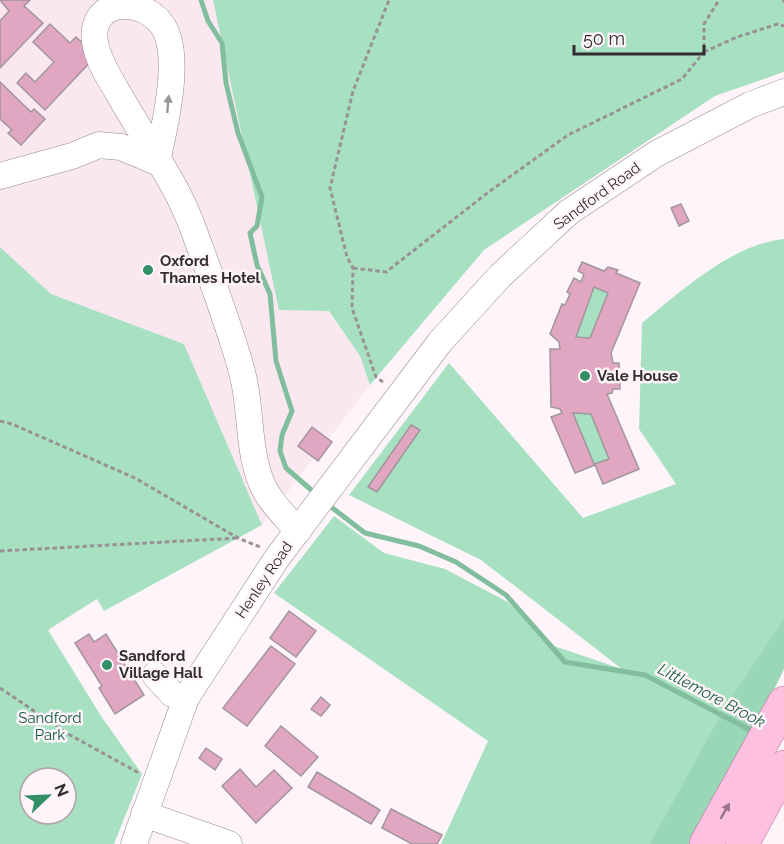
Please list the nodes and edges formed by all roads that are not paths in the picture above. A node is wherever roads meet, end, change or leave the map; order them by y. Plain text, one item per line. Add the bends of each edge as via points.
1 (100, 5) edge
2 (784, 92) edge
3 (158, 162) junction
4 (0, 176) edge
5 (440, 342) joint
6 (298, 531) junction
7 (155, 675) dead end
8 (186, 698) junction
9 (782, 707) edge
10 (766, 779) edge
11 (144, 814) junction
12 (184, 836) edge
13 (134, 844) edge
14 (229, 844) edge
15 (706, 844) edge
16 (742, 844) edge

1 - 3 street via 95,46
3 -> 1 street via 168,110 169,41 165,27 138,7
2 - 5 street, Sandford Road via 750,105 656,154 569,212 500,276
3 - 4 street via 121,147 99,145
3 - 6 street via 188,215 223,311 243,376 252,449 262,484
5 - 6 street, Henley Road
6 - 8 street, Henley Road
7 - 8 street via 172,694
8 - 11 street, Henley Road
9 - 10 main road
15 -> 10 main road
10 - 16 main road
11 - 12 street
11 - 13 street, Henley Road
12 - 14 street

